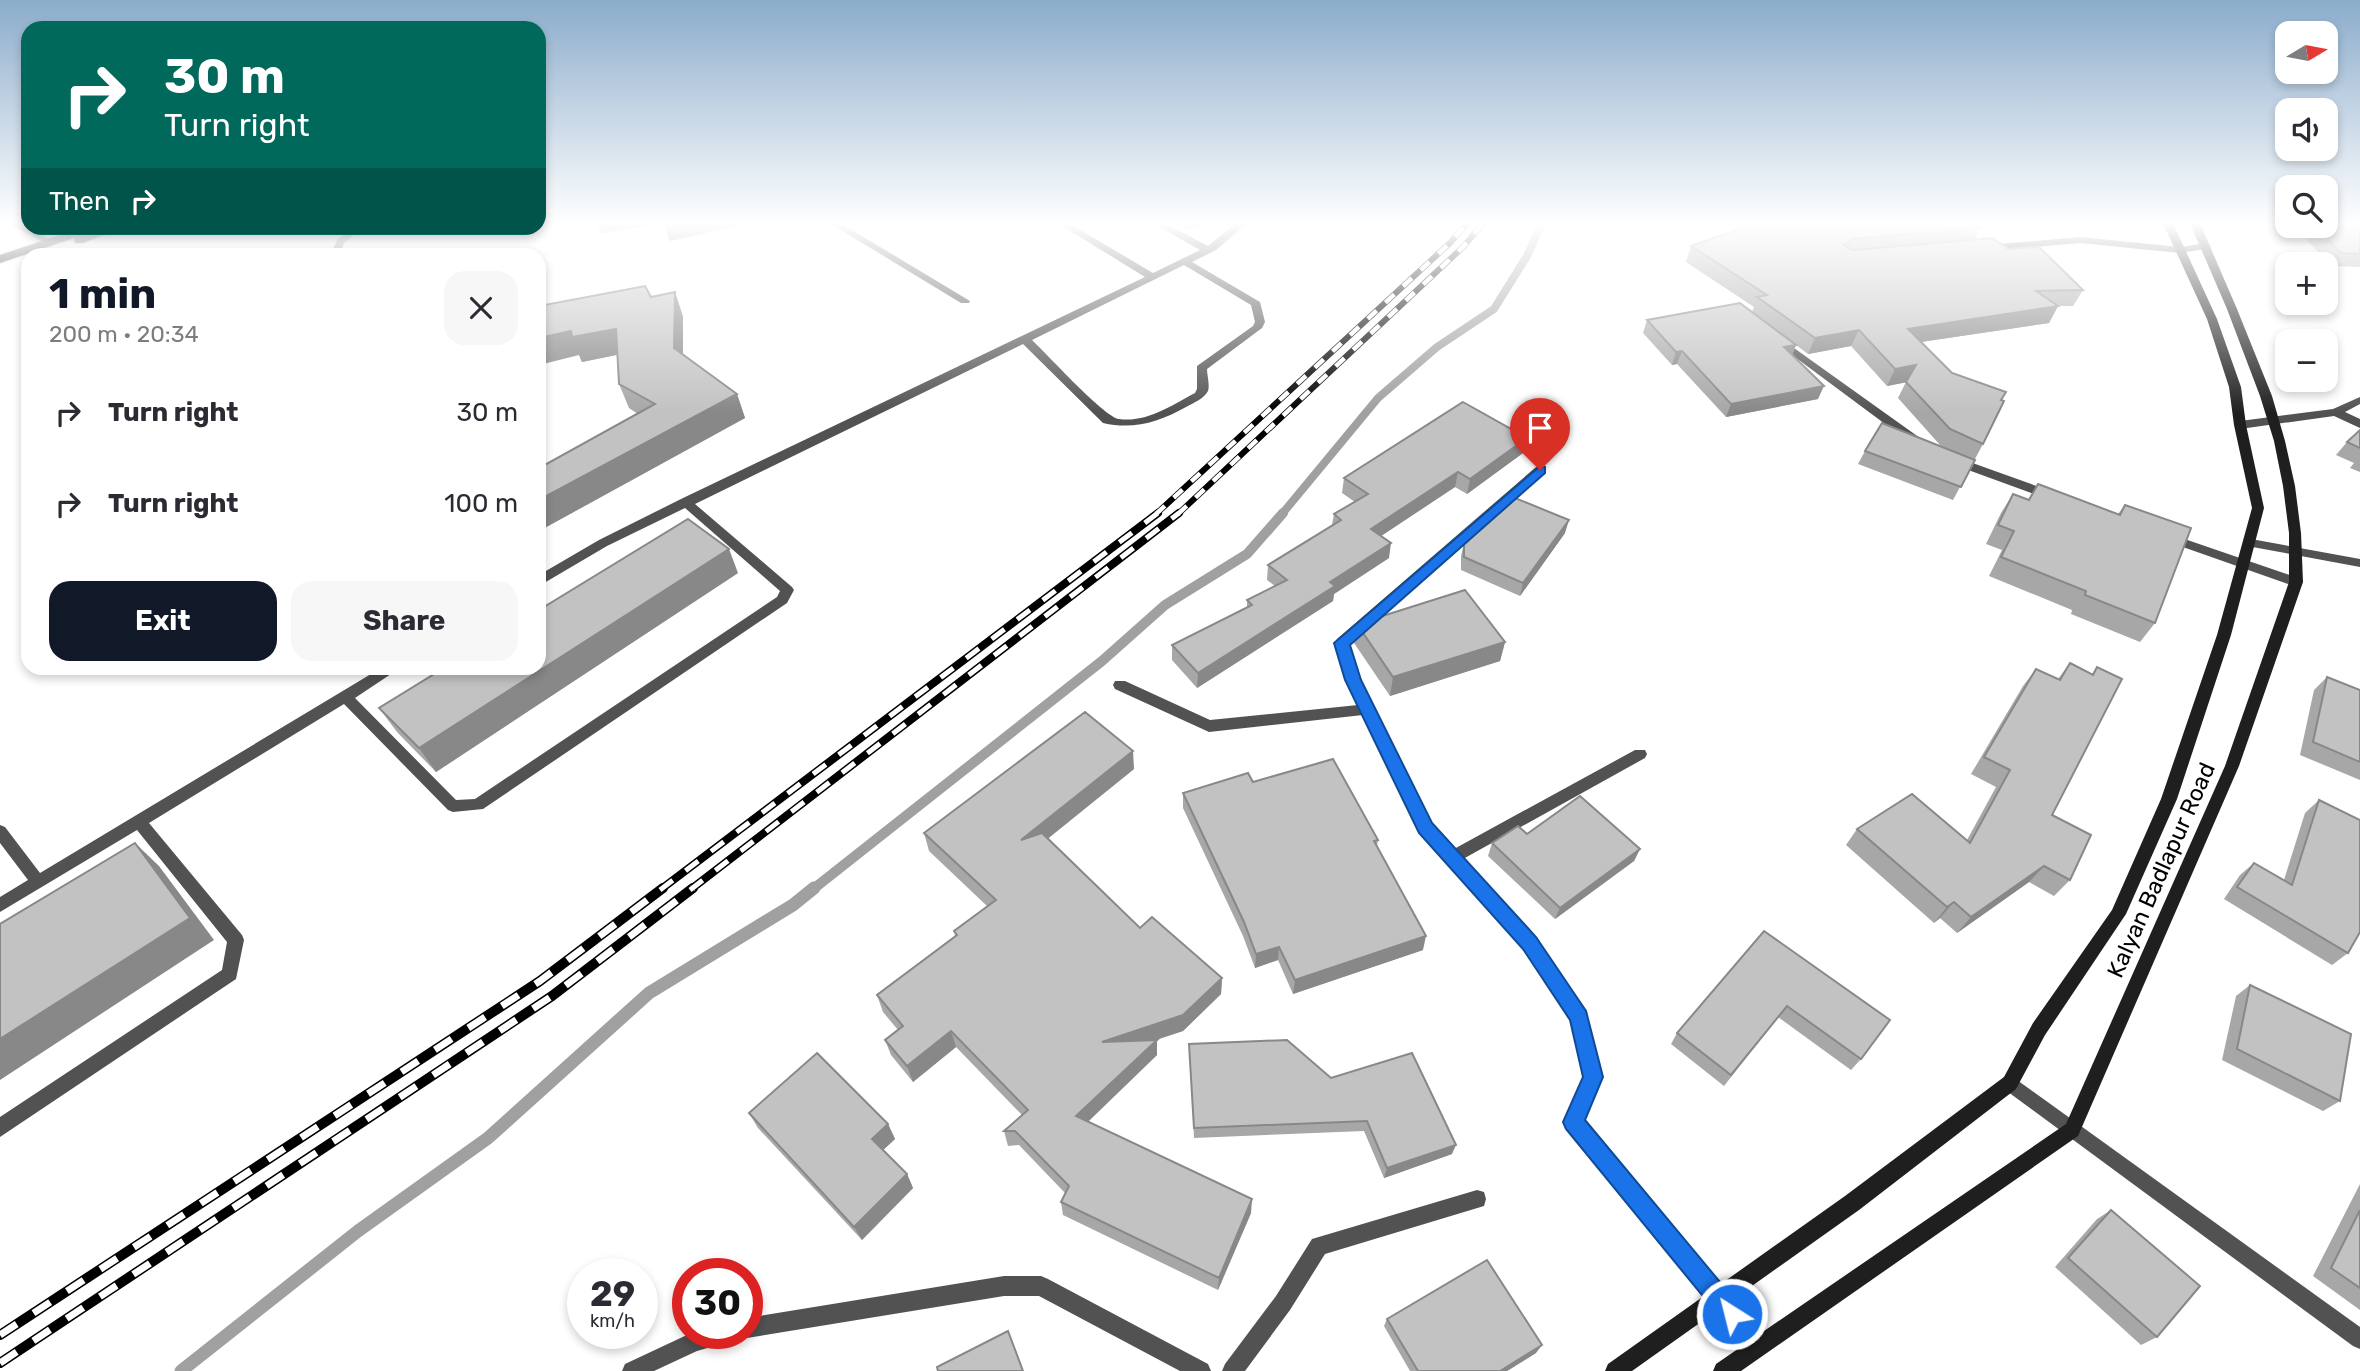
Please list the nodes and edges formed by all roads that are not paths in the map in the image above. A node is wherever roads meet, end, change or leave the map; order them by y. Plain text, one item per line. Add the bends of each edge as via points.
1 (938, 285) edge
2 (1136, 285) edge
3 (1224, 285) edge
4 (2196, 285) edge
5 (2223, 285) edge
6 (965, 301) dead end
7 (1768, 332) edge
8 (1024, 338) junction
9 (2221, 342) junction
10 (2249, 347) junction
11 (2360, 400) edge
12 (2336, 412) junction
13 (2276, 420) junction
14 (2360, 424) edge
15 (2240, 425) junction
16 (1540, 470) dead end
17 (2063, 500) edge
18 (685, 502) junction
19 (2154, 532) edge
20 (2251, 543) junction
21 (2297, 553) junction
22 (2360, 563) edge
23 (2245, 564) junction
24 (546, 577) edge
25 (2296, 582) junction
26 (382, 675) edge
27 (1120, 685) dead end
28 (346, 697) junction
29 (1367, 709) junction
30 (1640, 754) dead end
31 (139, 821) junction
32 (0, 831) edge
33 (1452, 858) junction
34 (38, 882) junction
35 (0, 905) edge
36 (2010, 1083) junction
37 (0, 1128) edge
38 (2072, 1130) junction
39 (1478, 1199) dead end
40 (1720, 1297) junction
41 (763, 1325) edge
42 (2360, 1339) edge
43 (678, 1349) edge
44 (1755, 1349) junction
45 (632, 1371) edge
46 (1201, 1371) edge
47 (1232, 1371) edge
48 (1615, 1371) edge
49 (1723, 1371) edge

1 - 6 street
2 - 8 street
3 - 8 street via 1256,304 1260,321 1201,368 1203,389 1199,395 1148,423 1107,420
4 - 9 main road
5 - 10 main road, Kalyan Badlapur Road
7 - 17 street via 1930,448
8 - 18 street
9 - 10 main road
9 - 15 main road via 2235,387
10 - 13 main road, Kalyan Badlapur Road
11 - 12 street
12 - 13 street
12 - 14 street
13 - 15 street
13 - 21 main road, Kalyan Badlapur Road via 2293,491
15 - 20 main road via 2258,508
16 - 29 street via 1342,643
18 - 24 street via 603,542
18 - 28 street via 787,590 782,600 478,805 453,806
19 - 23 street
20 - 21 street
20 - 23 main road
21 - 22 street
21 - 25 main road, Kalyan Badlapur Road
23 - 25 street
23 - 36 main road via 2169,799 2118,914 2039,1029
25 - 38 main road, Kalyan Badlapur Road via 2232,766
26 - 28 street
27 - 29 street via 1209,726
28 - 31 street
29 - 33 street via 1425,828
30 - 33 street
31 - 34 street
31 - 37 street via 236,940 230,974
32 - 34 street
33 - 40 street via 1529,943 1579,1017 1593,1077 1573,1122
34 - 35 street
36 - 38 street
36 - 40 main road
38 - 42 street
38 - 44 main road
39 - 47 street via 1319,1246
40 - 44 street
40 - 48 main road
41 - 46 street via 1004,1286 1041,1286
43 - 45 street
44 - 49 main road

